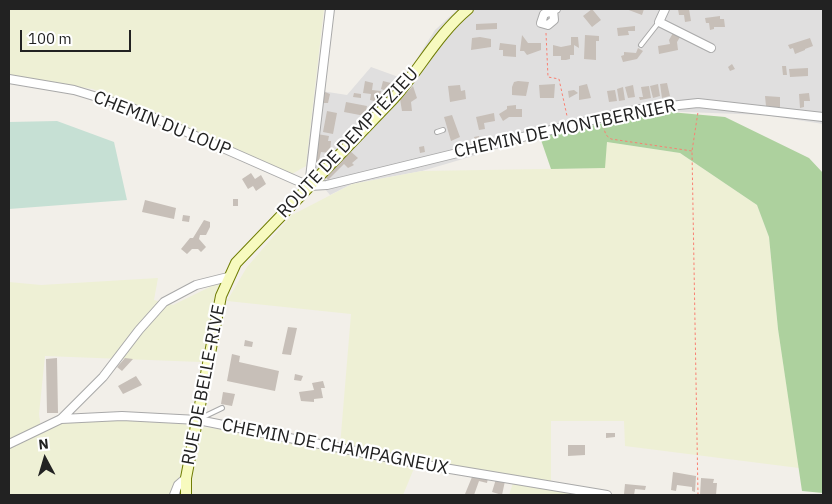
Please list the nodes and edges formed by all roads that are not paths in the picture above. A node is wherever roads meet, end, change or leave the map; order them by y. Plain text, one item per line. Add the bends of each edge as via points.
1 (330, 9) edge
2 (468, 9) edge
3 (555, 9) edge
4 (665, 9) edge
5 (659, 22) junction
6 (548, 25) road end
7 (641, 45) dead end
8 (711, 48) dead end
9 (9, 79) edge
10 (823, 117) edge
11 (443, 130) dead end
12 (437, 132) dead end
13 (309, 186) junction
14 (228, 277) junction
15 (222, 408) dead end
16 (61, 419) junction
17 (198, 420) junction
18 (9, 444) edge
19 (186, 478) junction
20 (174, 495) edge
21 (186, 495) edge
22 (607, 495) edge

1 - 13 street
2 - 13 street, ROUTE DE DEMPTÉZIEU via 443,33 412,78
3 - 6 street via 544,14 540,22
4 - 5 street
5 - 7 lane
5 - 8 street
9 - 13 street, CHEMIN DU LOUP via 65,88 130,107
10 - 13 street, CHEMIN DE MONTBERNIER via 698,103 641,109 444,154 327,185
11 - 12 lane
13 - 14 street, ROUTE DE DEMPTÉZIEU via 246,251
14 - 16 street via 196,285 164,302 103,377
14 - 17 street, RUE DE BELLE-RIVE
15 - 17 lane
16 - 17 street, CHEMIN DE CHAMPAGNEUX via 122,416
16 - 18 street
17 - 19 street, RUE DE BELLE-RIVE
17 - 22 street, CHEMIN DE CHAMPAGNEUX via 426,465
19 - 20 street
19 - 21 street, RUE DE BELLE-RIVE

